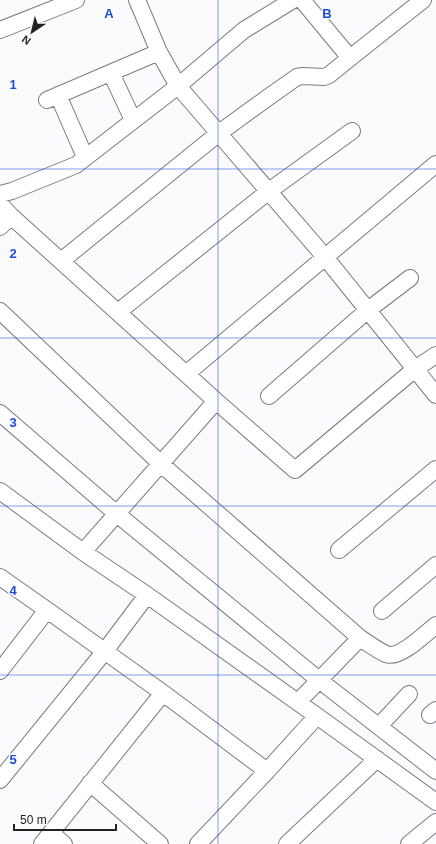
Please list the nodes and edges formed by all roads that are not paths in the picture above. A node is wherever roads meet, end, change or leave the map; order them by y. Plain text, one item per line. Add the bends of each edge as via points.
1 (76, 0) edge
2 (137, 0) edge
3 (294, 0) edge
4 (302, 0) edge
5 (423, 0) edge
6 (0, 30) edge
7 (159, 52) junction
8 (350, 58) junction
9 (111, 73) junction
10 (178, 86) junction
11 (133, 120) junction
12 (352, 131) dead end
13 (219, 132) junction
14 (85, 157) junction
15 (436, 164) edge
16 (269, 191) junction
17 (0, 194) edge
18 (0, 204) edge
19 (6, 222) edge
20 (324, 257) junction
21 (61, 261) junction
22 (410, 278) dead end
23 (368, 310) junction
24 (0, 311) edge
25 (118, 312) junction
26 (436, 355) edge
27 (415, 369) junction
28 (186, 374) junction
29 (436, 395) edge
30 (269, 396) dead end
31 (216, 401) junction
32 (0, 413) edge
33 (161, 464) junction
34 (436, 470) edge
35 (0, 491) edge
36 (118, 514) junction
37 (339, 550) dead end
38 (83, 552) junction
39 (436, 565) edge
40 (0, 577) edge
41 (147, 595) junction
42 (47, 610) junction
43 (382, 610) dead end
44 (436, 625) edge
45 (360, 638) junction
46 (105, 651) junction
47 (0, 671) edge
48 (319, 680) junction
49 (162, 693) junction
50 (409, 694) dead end
51 (298, 702) junction
52 (318, 716) junction
53 (379, 726) junction
54 (377, 759) junction
55 (267, 771) junction
56 (436, 771) edge
57 (0, 780) edge
58 (90, 783) junction
59 (436, 802) edge
60 (436, 822) edge
61 (47, 838) edge
62 (64, 844) edge
63 (160, 844) edge
64 (198, 844) edge
65 (287, 844) edge
66 (409, 844) edge

1 - 6 street
2 - 7 street
3 - 10 street via 244,30
4 - 8 street
5 - 8 street
7 - 9 street
7 - 10 street
8 - 13 street via 324,77 297,77
9 - 11 street
9 - 14 street via 53,98
10 - 11 street
10 - 13 street
11 - 14 street
12 - 16 street
13 - 16 street
13 - 21 street
14 - 17 street via 76,165
15 - 20 street
16 - 20 street
16 - 25 street
18 - 19 street
19 - 21 street
20 - 23 street
20 - 28 street
21 - 25 street
22 - 23 street
23 - 27 street
23 - 30 street
24 - 33 street
25 - 28 street
26 - 27 street
27 - 29 street
27 - 31 street via 295,470
28 - 31 street
31 - 33 street
32 - 36 street
33 - 36 street
33 - 45 street
34 - 37 street
35 - 38 street
36 - 38 street
36 - 48 street
38 - 41 street
39 - 43 street
40 - 42 street
41 - 46 street
41 - 51 street
42 - 46 street
42 - 47 street
44 - 45 street via 402,652 394,654 388,655
45 - 48 street
46 - 49 street
46 - 57 street
48 - 51 street
48 - 53 street
49 - 55 street
49 - 58 street
50 - 53 street
51 - 52 street
52 - 54 street
52 - 55 street
53 - 56 street
54 - 59 street
54 - 65 street
55 - 64 street
58 - 61 street
58 - 63 street
60 - 66 street
61 - 62 street

